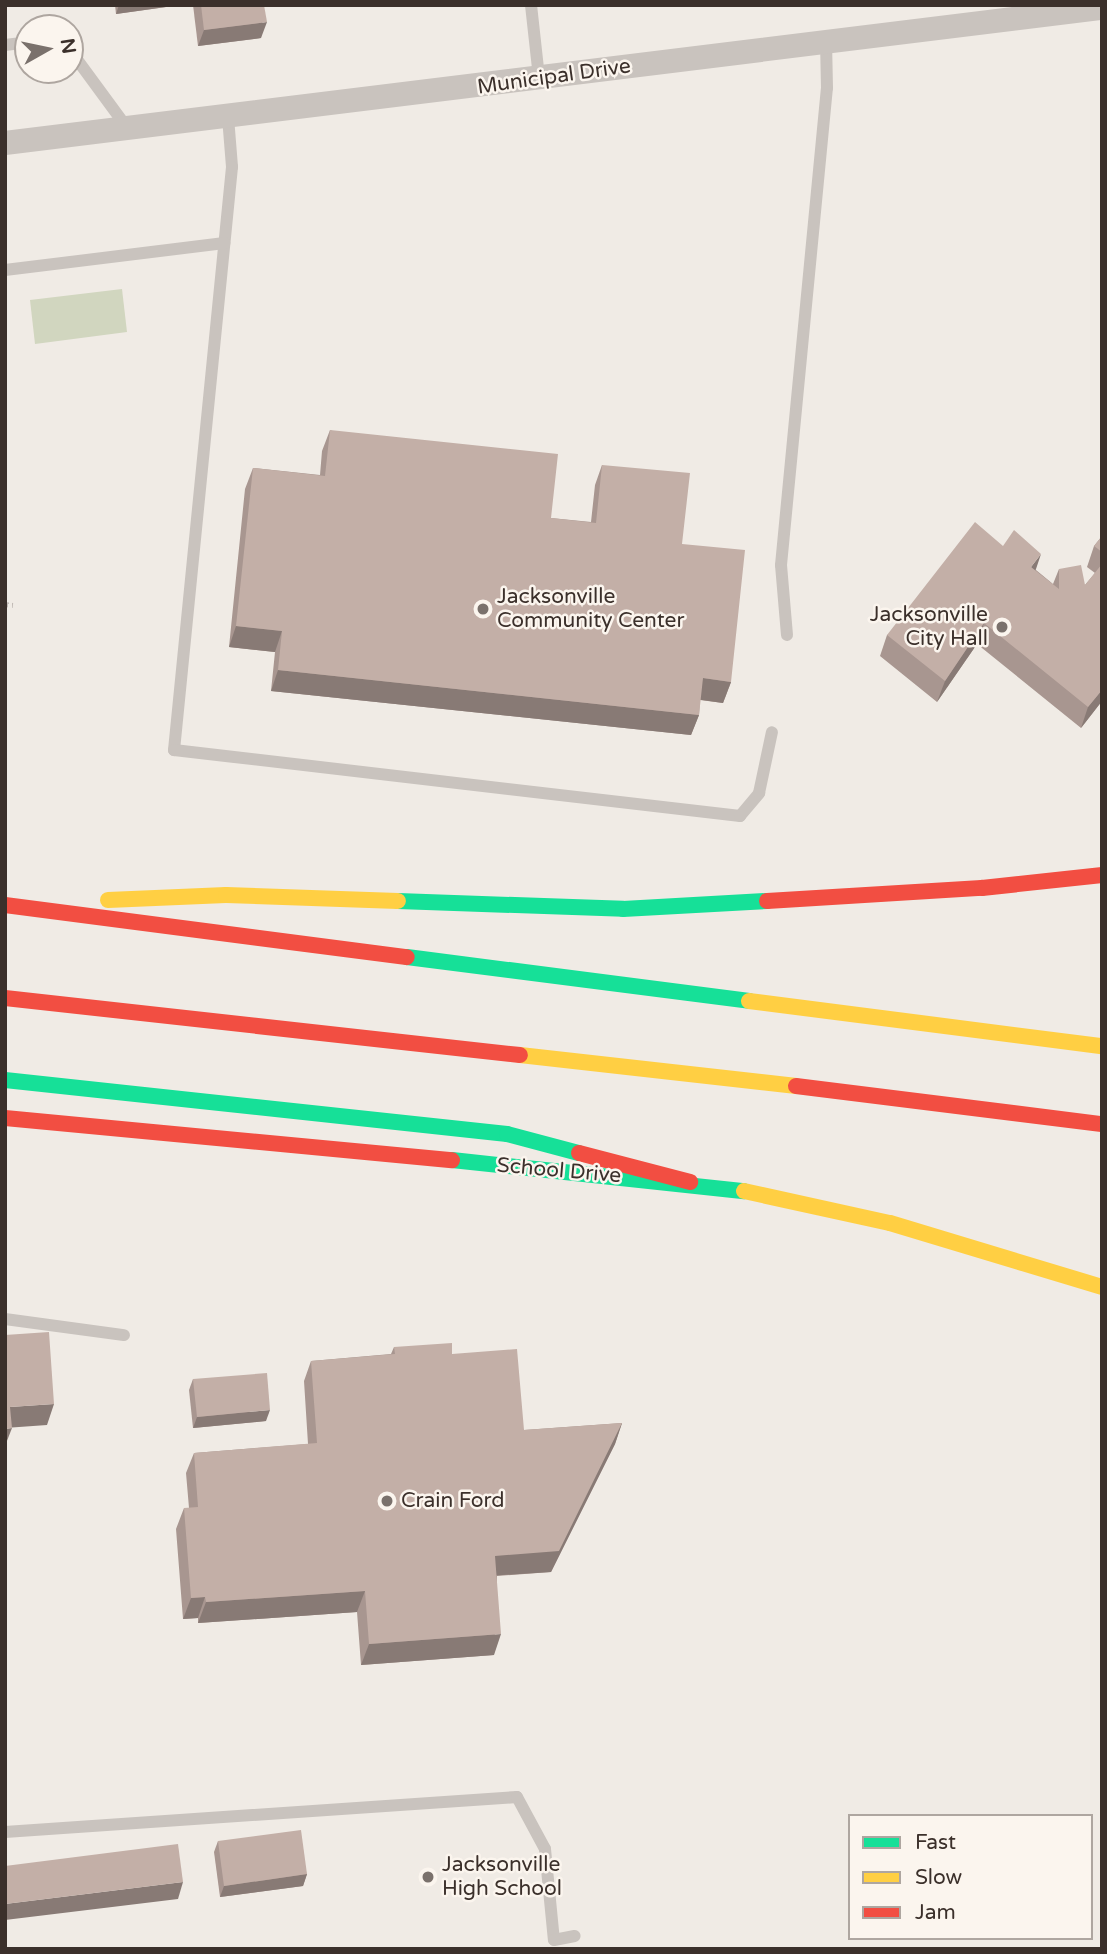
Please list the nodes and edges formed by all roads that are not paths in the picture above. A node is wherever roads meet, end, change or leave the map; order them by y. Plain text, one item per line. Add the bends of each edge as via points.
1 (531, 5) edge
2 (1102, 8) edge
3 (826, 42) junction
4 (84, 69) edge
5 (539, 79) junction
6 (228, 117) junction
7 (128, 129) junction
8 (5, 143) edge
9 (225, 243) junction
10 (5, 270) edge
11 (787, 635) dead end
12 (772, 732) dead end
13 (1102, 875) edge
14 (5, 904) edge
15 (5, 998) edge
16 (1102, 1046) edge
17 (5, 1080) edge
18 (5, 1118) edge
19 (1102, 1124) edge
20 (690, 1182) junction
21 (1102, 1287) edge
22 (5, 1319) edge
23 (124, 1335) dead end
24 (5, 1832) edge
25 (575, 1936) dead end

1 - 5 lane
2 - 3 street, Municipal Drive
3 - 5 street, Municipal Drive
3 - 11 lane via 827,88 781,565
4 - 7 lane
5 - 6 street, Municipal Drive
6 - 7 street, Municipal Drive
6 - 9 lane via 232,167
7 - 8 street, Municipal Drive
9 - 10 lane
9 - 12 lane via 174,750 740,816 758,793
13 - 14 main road via 982,888 623,909 226,895
14 - 16 main road
15 - 19 main road
17 - 20 main road via 507,1134
18 - 20 main road, School Drive
20 - 21 main road, School Drive via 791,1199 890,1223
22 - 23 lane
24 - 25 lane via 517,1797 545,1849 554,1940

